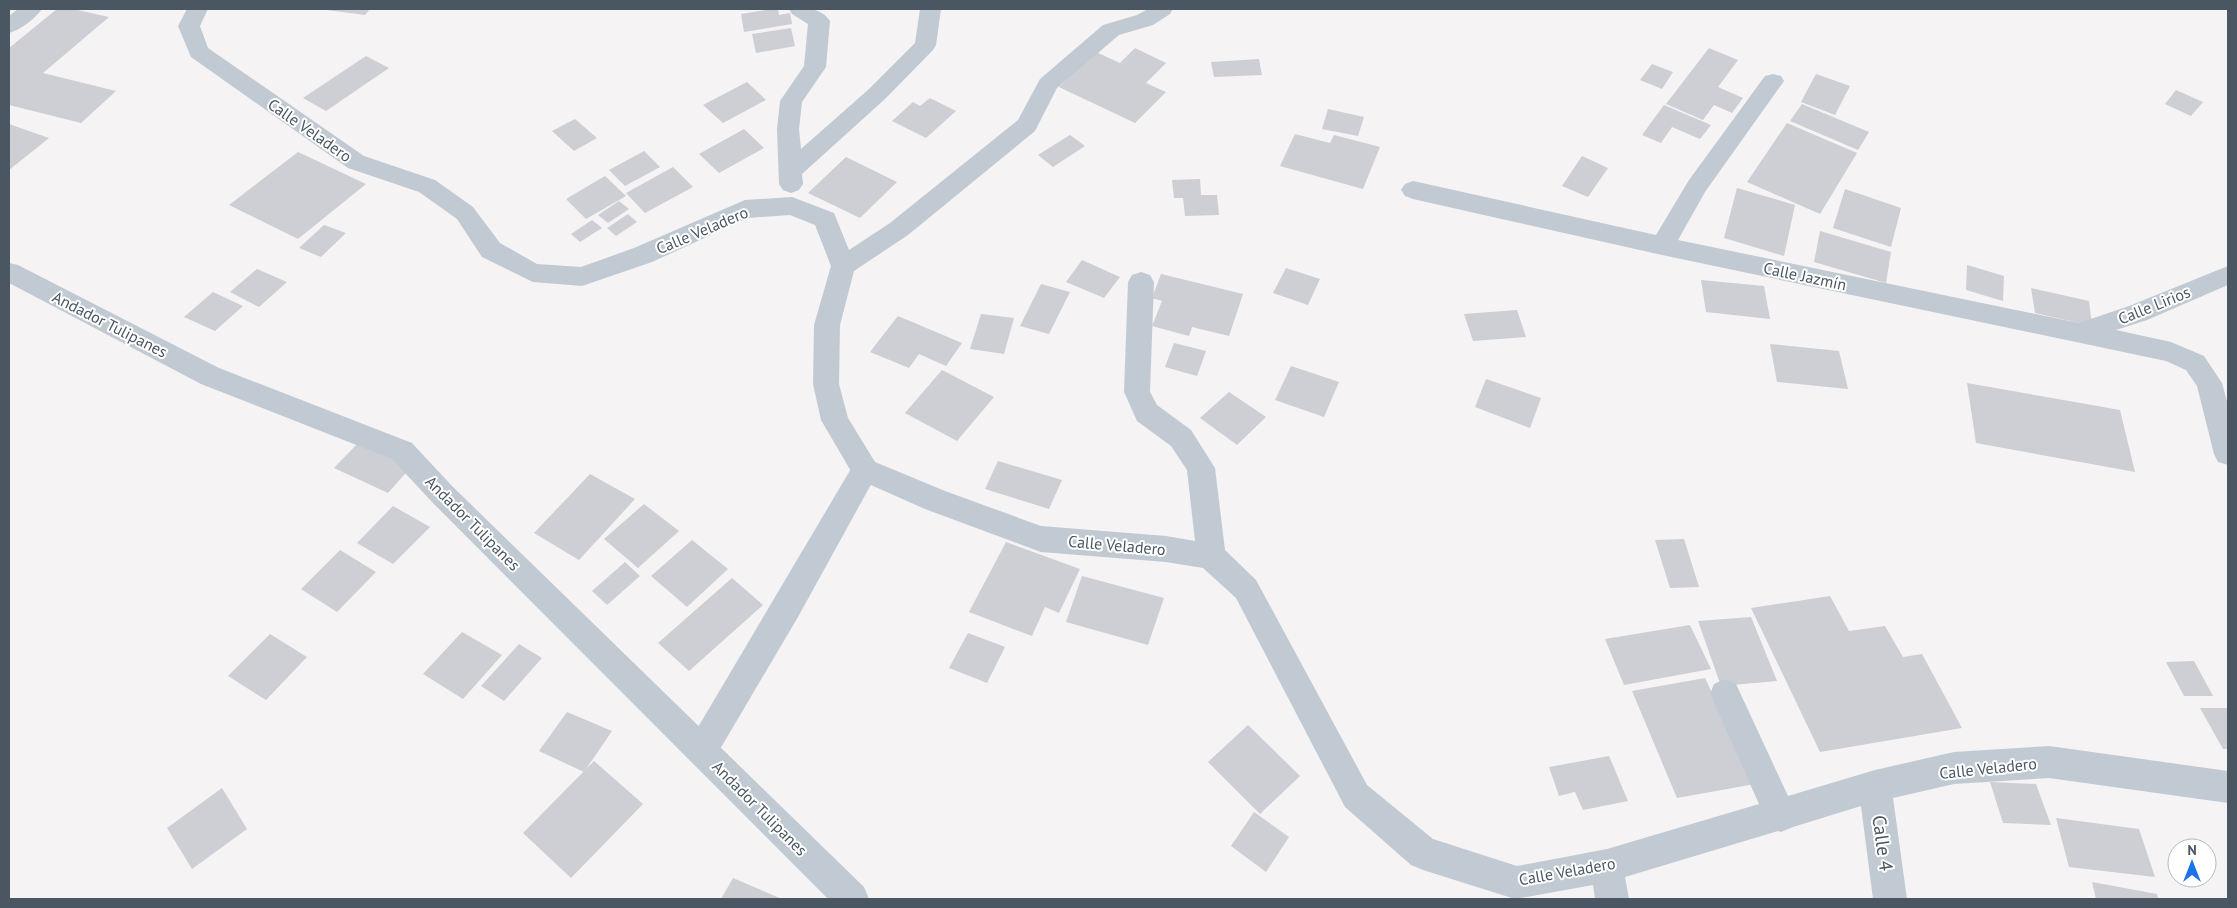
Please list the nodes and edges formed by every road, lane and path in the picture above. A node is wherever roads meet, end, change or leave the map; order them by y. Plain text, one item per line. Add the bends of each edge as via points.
1 (31, 9) edge
2 (197, 9) edge
3 (798, 9) edge
4 (930, 9) edge
5 (1163, 9) edge
6 (9, 26) edge
7 (1773, 81) dead end
8 (791, 171) junction
9 (1413, 190) dead end
10 (792, 206) junction
11 (1662, 246) junction
12 (842, 266) junction
13 (9, 272) edge
14 (2228, 275) edge
15 (1141, 282) dead end
16 (2079, 332) junction
17 (2228, 454) edge
18 (865, 470) junction
19 (1211, 556) junction
20 (1725, 694) dead end
21 (702, 750) junction
22 (1876, 786) junction
23 (2228, 787) edge
24 (1781, 816) junction
25 (1608, 866) junction
26 (852, 899) edge
27 (1612, 899) edge
28 (1890, 899) edge

1 - 6 street
2 - 10 street, Calle Veladero via 189,26 199,52 356,162 427,186 464,213 490,250 533,273 582,277 643,255 745,209
3 - 8 street via 819,21 815,67 791,100 788,129
4 - 8 street via 925,45 877,94
5 - 12 street via 1145,20 1111,30 1048,84 1027,125 899,229
7 - 11 street via 1697,186
8 - 10 street
9 - 11 street, Calle Jazmín
10 - 12 street, Calle Veladero via 825,219
11 - 16 street, Calle Jazmín
12 - 18 street via 827,325 826,384 836,420
13 - 21 street, Andador Tulipanes via 210,376 402,450 442,494
14 - 16 street, Calle Lirios via 2138,313
15 - 19 street via 1138,392 1147,413 1181,438 1200,468
16 - 17 street, Calle Jazmín via 2171,352 2195,364 2209,383
18 - 19 street, Calle Veladero via 934,500 1041,539
18 - 21 street
19 - 25 street, Calle Veladero via 1246,589 1356,796 1423,853 1517,883
20 - 24 street
21 - 26 street, Andador Tulipanes
22 - 23 street, Calle Veladero via 1954,768 2049,762
22 - 24 street, Calle Veladero
22 - 28 street, Calle 4
24 - 25 street, Calle Veladero
25 - 27 street

